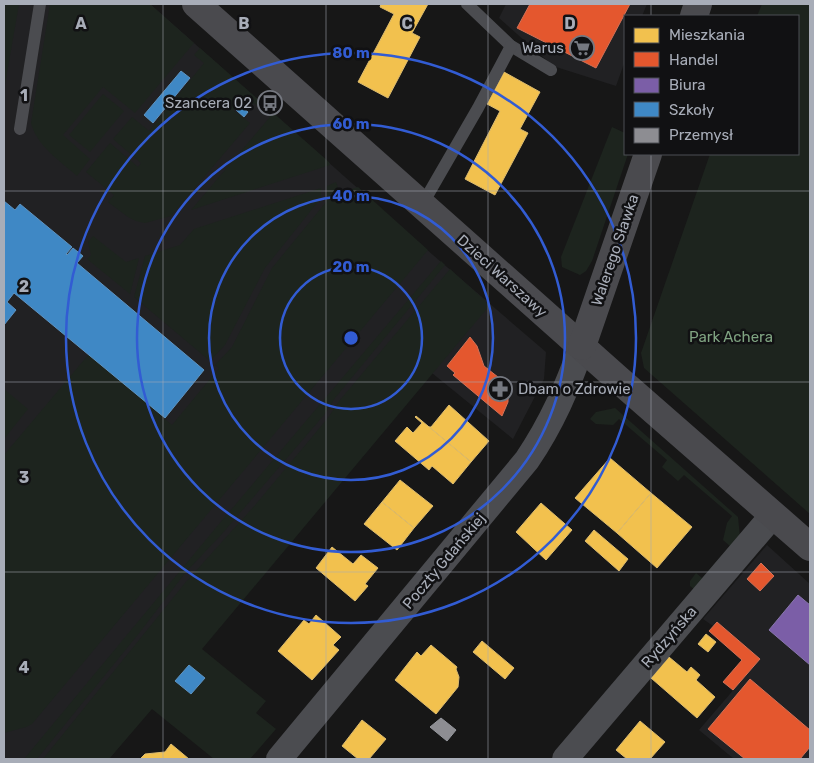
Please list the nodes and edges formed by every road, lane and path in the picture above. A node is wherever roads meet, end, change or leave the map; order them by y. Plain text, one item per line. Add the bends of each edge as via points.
1 (40, 4) edge
2 (196, 4) edge
3 (467, 4) edge
4 (510, 46) junction
5 (551, 70) dead end
6 (20, 129) dead end
7 (648, 155) edge
8 (422, 205) junction
9 (582, 346) junction
10 (773, 515) junction
11 (810, 547) edge
12 (279, 759) edge
13 (565, 759) edge

1 - 6 lane
2 - 8 street, Dzieci Warszawy
3 - 4 lane
4 - 5 lane
4 - 8 lane
7 - 9 street, Walerego Sławka
8 - 9 street, Dzieci Warszawy
9 - 10 street, Dzieci Warszawy
9 - 12 street, Poczty Gdańskiej via 566,390 527,460
10 - 11 street, Dzieci Warszawy
10 - 13 street, Rydzyńska

